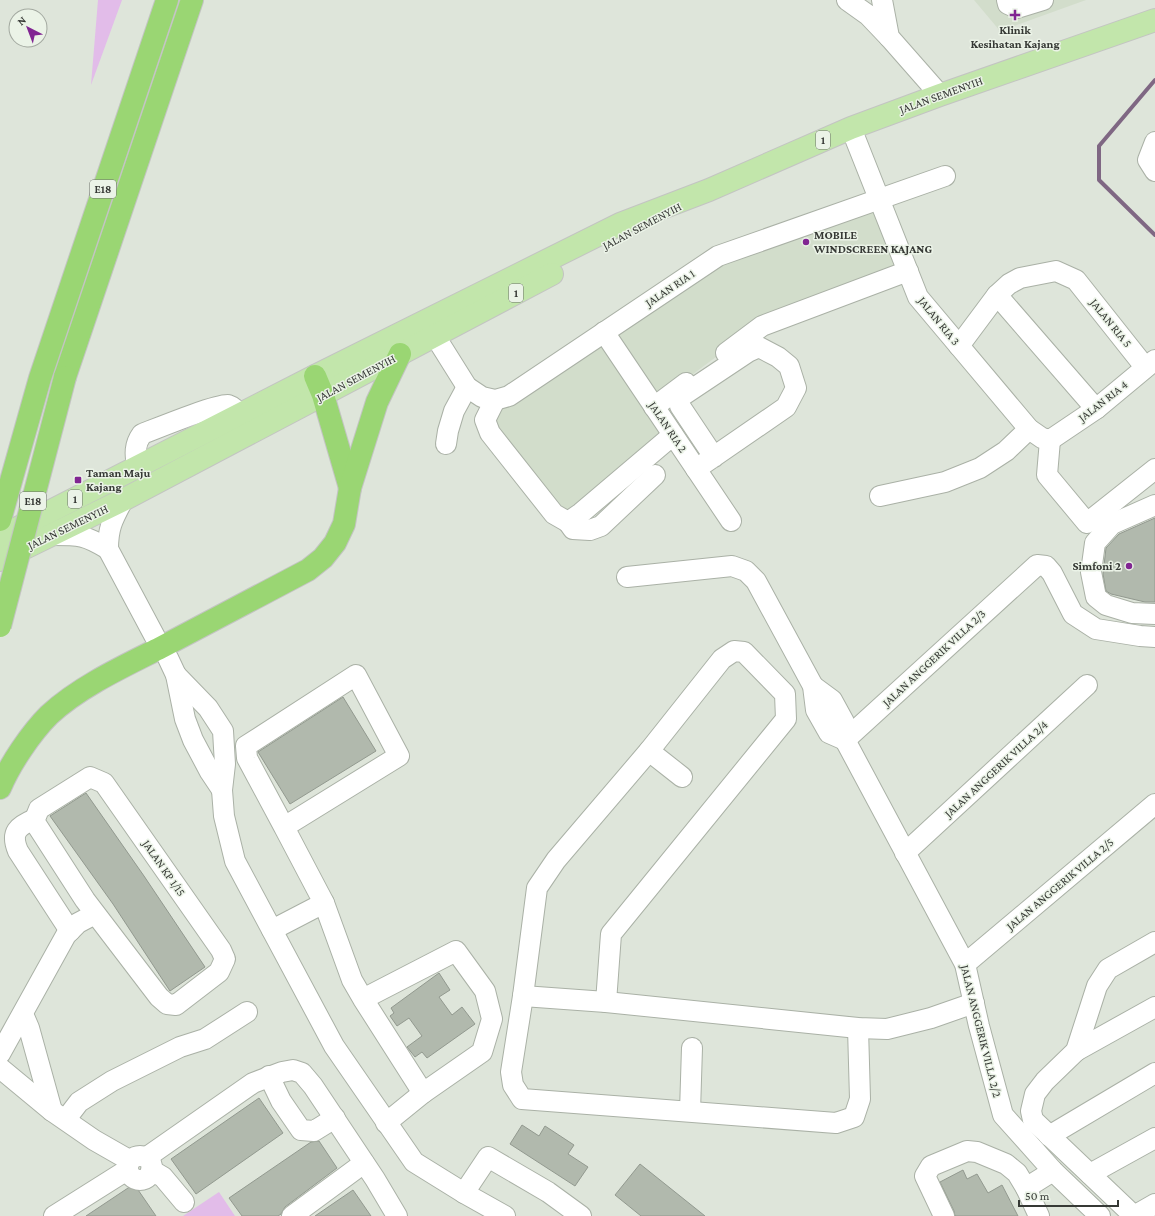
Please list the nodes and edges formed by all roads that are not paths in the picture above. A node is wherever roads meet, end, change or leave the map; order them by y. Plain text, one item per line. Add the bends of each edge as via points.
1 (167, 0) edge
2 (192, 0) edge
3 (847, 0) edge
4 (882, 0) edge
5 (1007, 0) edge
6 (1043, 0) edge
7 (1155, 20) edge
8 (889, 37) junction
9 (940, 94) junction
10 (851, 128) junction
11 (1155, 142) edge
12 (1155, 171) edge
13 (945, 176) dead end
14 (709, 190) junction
15 (878, 199) junction
16 (908, 271) junction
17 (997, 295) junction
18 (604, 332) junction
19 (435, 336) junction
20 (959, 346) junction
21 (400, 354) junction
22 (1150, 363) edge
23 (319, 385) junction
24 (467, 387) junction
25 (495, 400) junction
26 (654, 407) junction
27 (1096, 409) junction
28 (1029, 429) junction
29 (673, 435) junction
30 (1050, 440) junction
31 (446, 444) dead end
32 (714, 457) junction
33 (696, 468) junction
34 (1155, 469) edge
35 (655, 475) dead end
36 (97, 488) junction
37 (350, 488) junction
38 (880, 496) dead end
39 (115, 504) junction
40 (1155, 505) edge
41 (0, 520) edge
42 (731, 521) dead end
43 (568, 522) junction
44 (53, 535) junction
45 (0, 537) edge
46 (108, 549) junction
47 (0, 560) edge
48 (627, 577) dead end
49 (1155, 614) edge
50 (0, 626) edge
51 (155, 637) dead end
52 (1155, 637) edge
53 (1087, 685) dead end
54 (845, 740) junction
55 (649, 751) junction
56 (682, 777) dead end
57 (0, 788) edge
58 (222, 790) junction
59 (1155, 804) edge
60 (35, 818) junction
61 (284, 827) junction
62 (905, 853) junction
63 (324, 903) junction
64 (95, 914) junction
65 (272, 930) junction
66 (70, 931) junction
67 (1155, 942) edge
68 (965, 964) junction
69 (523, 996) junction
70 (363, 1000) junction
71 (606, 1002) junction
72 (974, 1003) junction
73 (1155, 1007) edge
74 (247, 1012) dead end
75 (23, 1014) junction
76 (931, 1018) junction
77 (0, 1026) edge
78 (979, 1026) junction
79 (858, 1028) junction
80 (692, 1048) dead end
81 (1076, 1051) junction
82 (0, 1054) edge
83 (0, 1068) edge
84 (1155, 1073) edge
85 (269, 1076) junction
86 (423, 1093) junction
87 (690, 1111) junction
88 (59, 1115) junction
89 (335, 1118) junction
90 (386, 1123) junction
91 (1049, 1136) junction
92 (1155, 1138) edge
93 (364, 1163) junction
94 (139, 1164) junction
95 (1053, 1171) junction
96 (1090, 1174) junction
97 (1026, 1188) junction
98 (464, 1194) junction
99 (184, 1202) dead end
100 (1155, 1204) edge
101 (54, 1216) edge
102 (292, 1216) edge
103 (397, 1216) edge
104 (505, 1216) edge
105 (581, 1216) edge
106 (944, 1216) edge
107 (1039, 1216) edge
108 (1100, 1216) edge
109 (1134, 1216) edge

1 - 41 highway, E18 via 40,378
2 - 50 highway, E18, bridge via 65,377
3 - 8 street via 868,15
4 - 8 street
5 - 6 street via 1008,4 1017,8
7 - 9 main road, JALAN SEMENYIH / 1
8 - 9 street
9 - 10 main road, JALAN SEMENYIH / 1
10 - 14 main road, JALAN SEMENYIH / 1
10 - 15 street, JALAN RIA 3
11 - 12 street via 1148,160
13 - 15 street, JALAN RIA 1
14 - 19 main road, JALAN SEMENYIH / 1
14 - 23 main road, JALAN SEMENYIH / 1 via 620,224
15 - 16 street, JALAN RIA 3
15 - 18 street, JALAN RIA 1 via 718,256
16 - 20 street, JALAN RIA 3 via 918,297
16 - 26 street via 762,326
17 - 20 street
17 - 22 street, JALAN RIA 5 via 1020,278 1056,271 1076,280
17 - 27 street
18 - 25 street, JALAN RIA 1 via 509,396
18 - 26 street, JALAN RIA 2
19 - 21 main road, JALAN SEMENYIH / 1
19 - 24 street
20 - 28 street, JALAN RIA 3
21 - 23 main road, JALAN SEMENYIH / 1
21 - 37 highway via 378,402
22 - 27 street, JALAN RIA 4
23 - 36 main road, JALAN SEMENYIH / 1 via 240,414
23 - 37 highway
23 - 39 main road, JALAN SEMENYIH / 1
24 - 25 street via 482,397
24 - 31 street via 454,411
25 - 43 street via 485,420 490,433 554,514
26 - 29 street, JALAN RIA 2
27 - 30 street, JALAN RIA 4
28 - 30 street, JALAN RIA 3
28 - 38 street via 1006,451 980,468 945,482
29 - 33 street, JALAN RIA 2
29 - 43 street
30 - 34 street via 1047,475 1087,523
32 - 32 street via 786,406 796,388 789,366 759,347 679,398 680,406
32 - 33 street
33 - 42 street, JALAN RIA 2
35 - 43 street via 601,526 590,530 573,529
36 - 39 main road
36 - 45 main road, JALAN SEMENYIH / 1
37 - 57 highway via 344,524 335,543 323,558 308,570 119,669 73,696 35,731 9,769
39 - 44 main road, JALAN SEMENYIH / 1
39 - 46 street via 108,534
40 - 49 street via 1112,524 1095,544 1091,572 1096,597 1106,605 1132,613
44 - 46 street via 81,536
44 - 47 main road, JALAN SEMENYIH / 1
46 - 51 street
48 - 54 street via 732,566 746,571 756,581 813,686 816,710 829,733
52 - 54 street, JALAN ANGGERIK VILLA 2/3 via 1096,629 1073,614 1052,573 1046,566 1037,565
53 - 62 street, JALAN ANGGERIK VILLA 2/4
54 - 62 street, JALAN ANGGERIK VILLA 2/2
55 - 56 street
55 - 69 street via 556,860 537,888
55 - 71 street via 722,660 734,651 744,652 785,694 786,719 611,934
58 - 58 street via 193,740 172,666 208,708 223,731 225,764
58 - 65 street via 224,816 235,861
59 - 68 street, JALAN ANGGERIK VILLA 2/5
60 - 64 street, JALAN KP 1/15 via 36,824
60 - 64 street, JALAN KP 1/15 via 39,809 90,777 104,783 226,959 213,977 176,1005 167,1004
60 - 66 street via 16,831 14,842
61 - 61 street via 399,756 356,675 246,746 247,758
61 - 63 street
62 - 68 street, JALAN ANGGERIK VILLA 2/2
63 - 65 street
63 - 70 street via 352,980
64 - 66 street via 78,923
65 - 90 street via 334,1046
66 - 75 street
67 - 81 street via 1108,969 1096,986
68 - 72 street, JALAN ANGGERIK VILLA 2/2
69 - 71 street
69 - 87 street via 511,1072 513,1085 522,1098
70 - 86 street
70 - 86 street via 456,951 485,991 492,1018 482,1052
71 - 79 street
72 - 76 street
72 - 78 street, JALAN ANGGERIK VILLA 2/2
73 - 81 street
74 - 88 street via 205,1039 180,1047 112,1081
75 - 77 street
75 - 82 street
75 - 88 street
76 - 78 street
76 - 79 street via 887,1029
78 - 95 street, JALAN ANGGERIK VILLA 2/2 via 1003,1115
79 - 87 street via 860,1099 854,1117 836,1124
80 - 87 street
81 - 91 street via 1035,1094 1031,1111 1033,1120
83 - 88 street
84 - 91 street
85 - 89 street via 293,1070 302,1073
85 - 89 street via 281,1101 301,1130 314,1130
85 - 94 street via 254,1083
86 - 90 street
88 - 94 street via 94,1140
89 - 93 street
90 - 98 street via 414,1162
91 - 96 street
92 - 96 street
93 - 102 street
93 - 103 street
94 - 99 street via 163,1177
94 - 101 street
95 - 97 street
95 - 108 street, JALAN ANGGERIK VILLA 2/2
96 - 109 street
97 - 106 street via 1017,1173 1006,1164 977,1152 967,1151 931,1166 925,1176
97 - 107 street
98 - 104 street
98 - 105 street via 488,1157 548,1192
100 - 109 street

